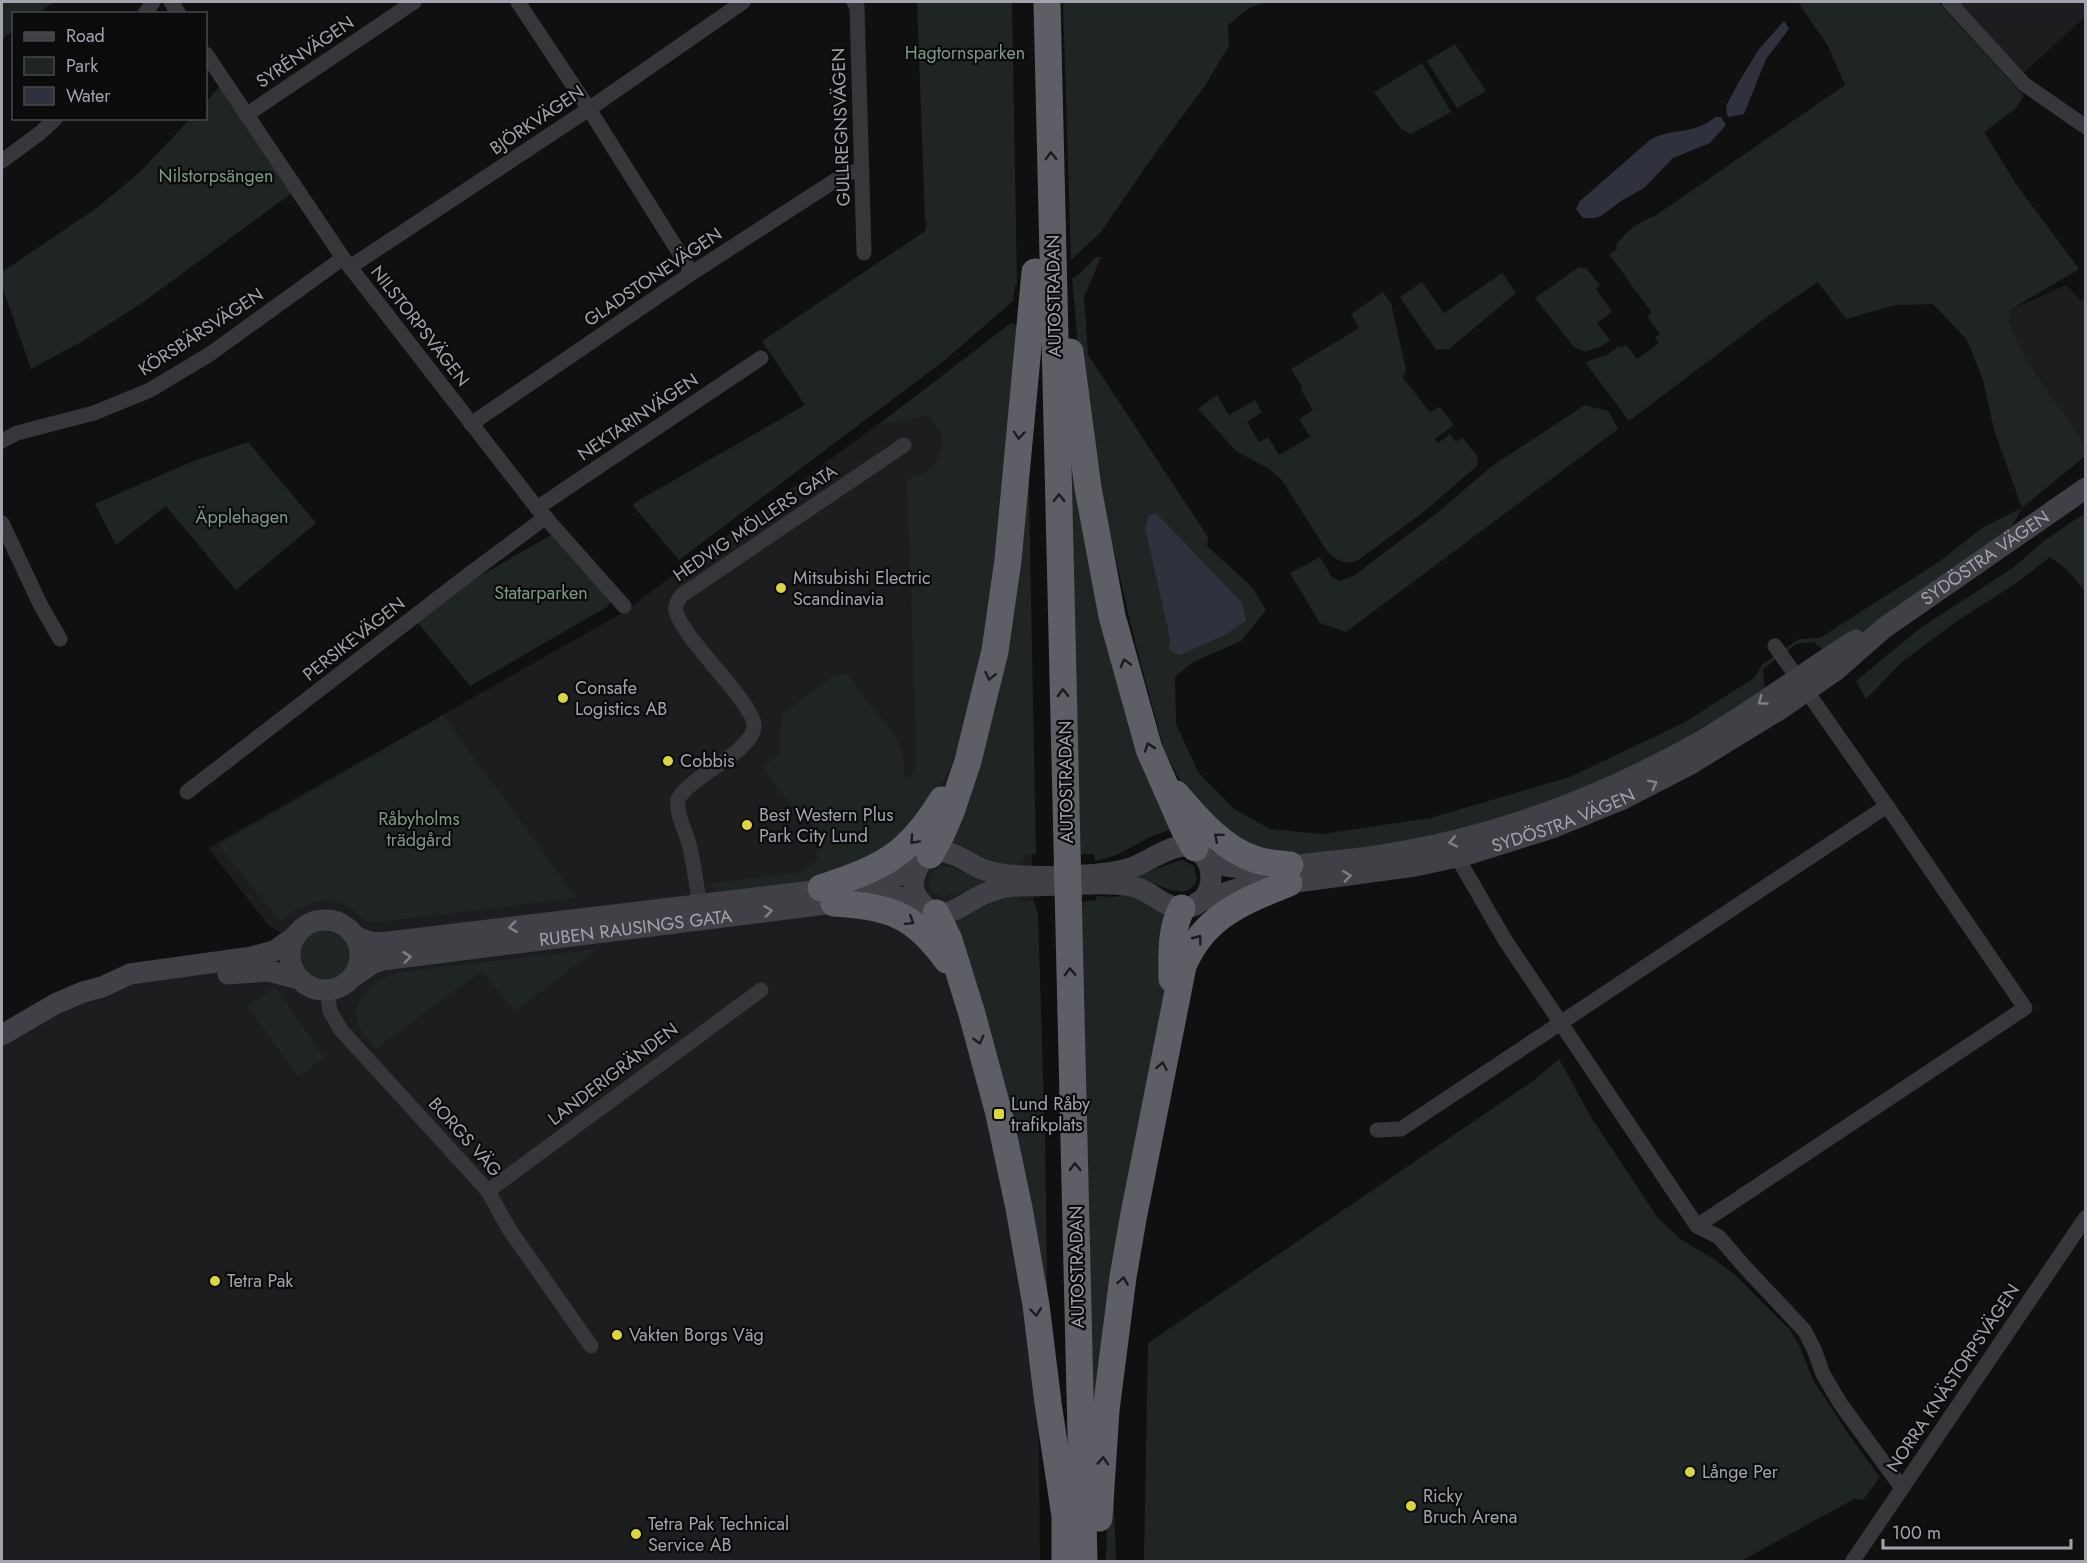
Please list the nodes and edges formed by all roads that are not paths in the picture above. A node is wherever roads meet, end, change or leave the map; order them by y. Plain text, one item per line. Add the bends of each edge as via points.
1 (414, 2) edge
2 (518, 2) edge
3 (743, 2) edge
4 (854, 2) edge
5 (1029, 2) edge
6 (1047, 2) edge
7 (1949, 2) edge
8 (207, 56) edge
9 (589, 109) junction
10 (246, 115) junction
11 (54, 120) edge
12 (2085, 127) edge
13 (2, 161) edge
14 (861, 170) junction
15 (1052, 215) junction
16 (864, 253) dead end
17 (347, 263) junction
18 (1035, 272) junction
19 (692, 273) junction
20 (760, 358) dead end
21 (471, 424) junction
22 (2, 441) edge
23 (904, 446) dead end
24 (2085, 488) edge
25 (542, 512) junction
26 (2, 524) edge
27 (624, 606) dead end
28 (60, 639) dead end
29 (1775, 646) dead end
30 (1802, 683) junction
31 (975, 735) junction
32 (1159, 775) junction
33 (187, 792) dead end
34 (1887, 806) junction
35 (1058, 835) junction
36 (1201, 855) junction
37 (1457, 857) junction
38 (924, 860) junction
39 (1289, 874) junction
40 (827, 896) junction
41 (1190, 905) junction
42 (928, 907) junction
43 (701, 912) junction
44 (1060, 927) junction
45 (355, 936) junction
46 (294, 938) junction
47 (354, 976) junction
48 (298, 979) junction
49 (963, 984) junction
50 (102, 987) junction
51 (761, 990) dead end
52 (327, 991) junction
53 (1172, 1013) junction
54 (1562, 1022) junction
55 (2, 1035) edge
56 (1377, 1130) dead end
57 (488, 1191) junction
58 (2085, 1216) edge
59 (1697, 1226) junction
60 (591, 1346) dead end
61 (1902, 1488) junction
62 (1065, 1516) junction
63 (1065, 1562) edge
64 (1084, 1562) edge
65 (1096, 1562) edge
66 (1852, 1562) edge

1 - 10 street, SYRÉNVÄGEN
2 - 9 street
3 - 9 street, BJÖRKVÄGEN
4 - 14 street, GULLREGNSVÄGEN
5 - 18 highway, AUTOSTRADAN
15 -> 6 highway, AUTOSTRADAN
7 - 12 street via 2024,84
8 - 10 street, NILSTORPSVÄGEN
9 - 17 street, BJÖRKVÄGEN
9 - 19 street
10 - 17 street, NILSTORPSVÄGEN
11 - 13 street
14 - 16 street, GULLREGNSVÄGEN
14 - 19 street, GLADSTONEVÄGEN via 845,174
32 -> 15 highway via 1118,639 1098,544
35 -> 15 highway, AUTOSTRADAN
17 - 21 street, NILSTORPSVÄGEN
17 - 22 street, KÖRSBÄRSVÄGEN via 150,390 94,413 17,433
18 -> 31 highway via 1001,619
18 - 35 highway, AUTOSTRADAN
19 - 21 street, GLADSTONEVÄGEN
20 - 25 street, NEKTARINVÄGEN
21 - 25 street, NILSTORPSVÄGEN
23 - 43 street, HEDVIG MÖLLERS GATA via 677,600 676,614 754,723 745,743 690,785 678,799
24 - 30 main road, SYDÖSTRA VÄGEN via 1884,628 1835,671
25 - 27 street, NILSTORPSVÄGEN
25 - 33 street, PERSIKEVÄGEN
26 - 28 street
29 - 30 street
30 - 34 street
37 -> 30 main road, SYDÖSTRA VÄGEN via 1552,828 1623,799 1689,765
30 -> 39 main road, SYDÖSTRA VÄGEN via 1667,760 1547,813 1465,839
31 - 38 highway via 951,812
31 -> 40 highway via 944,798 913,841 894,857
32 - 36 highway via 1185,831
39 -> 32 highway via 1231,847 1204,825
34 - 54 street
34 - 59 street via 2025,1008
35 - 44 highway, AUTOSTRADAN
36 - 38 main road, SYDÖSTRA VÄGEN via 1178,846 1128,869 1018,876 980,868 949,852
36 - 39 main road, SYDÖSTRA VÄGEN via 1241,869
36 - 41 main road via 1211,872 1210,884 1206,894
39 -> 37 main road, SYDÖSTRA VÄGEN via 1415,866
37 - 54 street via 1506,940
38 - 40 main road, RUBEN RAUSINGS GATA via 900,876
38 - 42 main road via 914,884
39 - 41 main road, SYDÖSTRA VÄGEN
53 -> 39 highway via 1183,966 1203,932 1223,914
40 - 42 main road, RUBEN RAUSINGS GATA via 885,895
40 - 43 main road, RUBEN RAUSINGS GATA
40 -> 49 highway via 879,908 913,922 938,947
41 - 42 main road via 1167,903 1143,889 1113,884 1002,887 952,912
41 - 53 highway via 1176,921 1173,934
42 - 49 highway via 949,940
43 -> 45 main road, RUBEN RAUSINGS GATA via 380,943
47 -> 43 main road, RUBEN RAUSINGS GATA via 382,960
44 - 62 highway, AUTOSTRADAN
64 -> 44 highway, AUTOSTRADAN
45 - 46 main road, RUBEN RAUSINGS GATA via 336,921 324,920 312,922
45 - 47 main road via 360,956
46 - 48 main road via 290,963
46 - 50 main road, RUBEN RAUSINGS GATA via 274,951 252,957 130,974
47 - 52 main road, RUBEN RAUSINGS GATA
48 - 50 main road, RUBEN RAUSINGS GATA via 268,970
48 - 52 main road, RUBEN RAUSINGS GATA
49 -> 62 highway via 999,1114 1019,1208
50 - 55 main road, RUBEN RAUSINGS GATA via 55,1004
51 - 57 street, LANDERIGRÄNDEN
52 - 57 street, BORGS VÄG via 330,1011 341,1030
65 -> 53 highway via 1114,1339
54 - 56 street via 1401,1129
54 - 59 street
57 - 60 street, BORGS VÄG via 509,1229
58 - 61 street, NORRA KNÄSTORPSVÄGEN
59 - 61 street via 1719,1237 1804,1330 1840,1403
61 - 66 street, NORRA KNÄSTORPSVÄGEN
62 - 63 highway, AUTOSTRADAN

